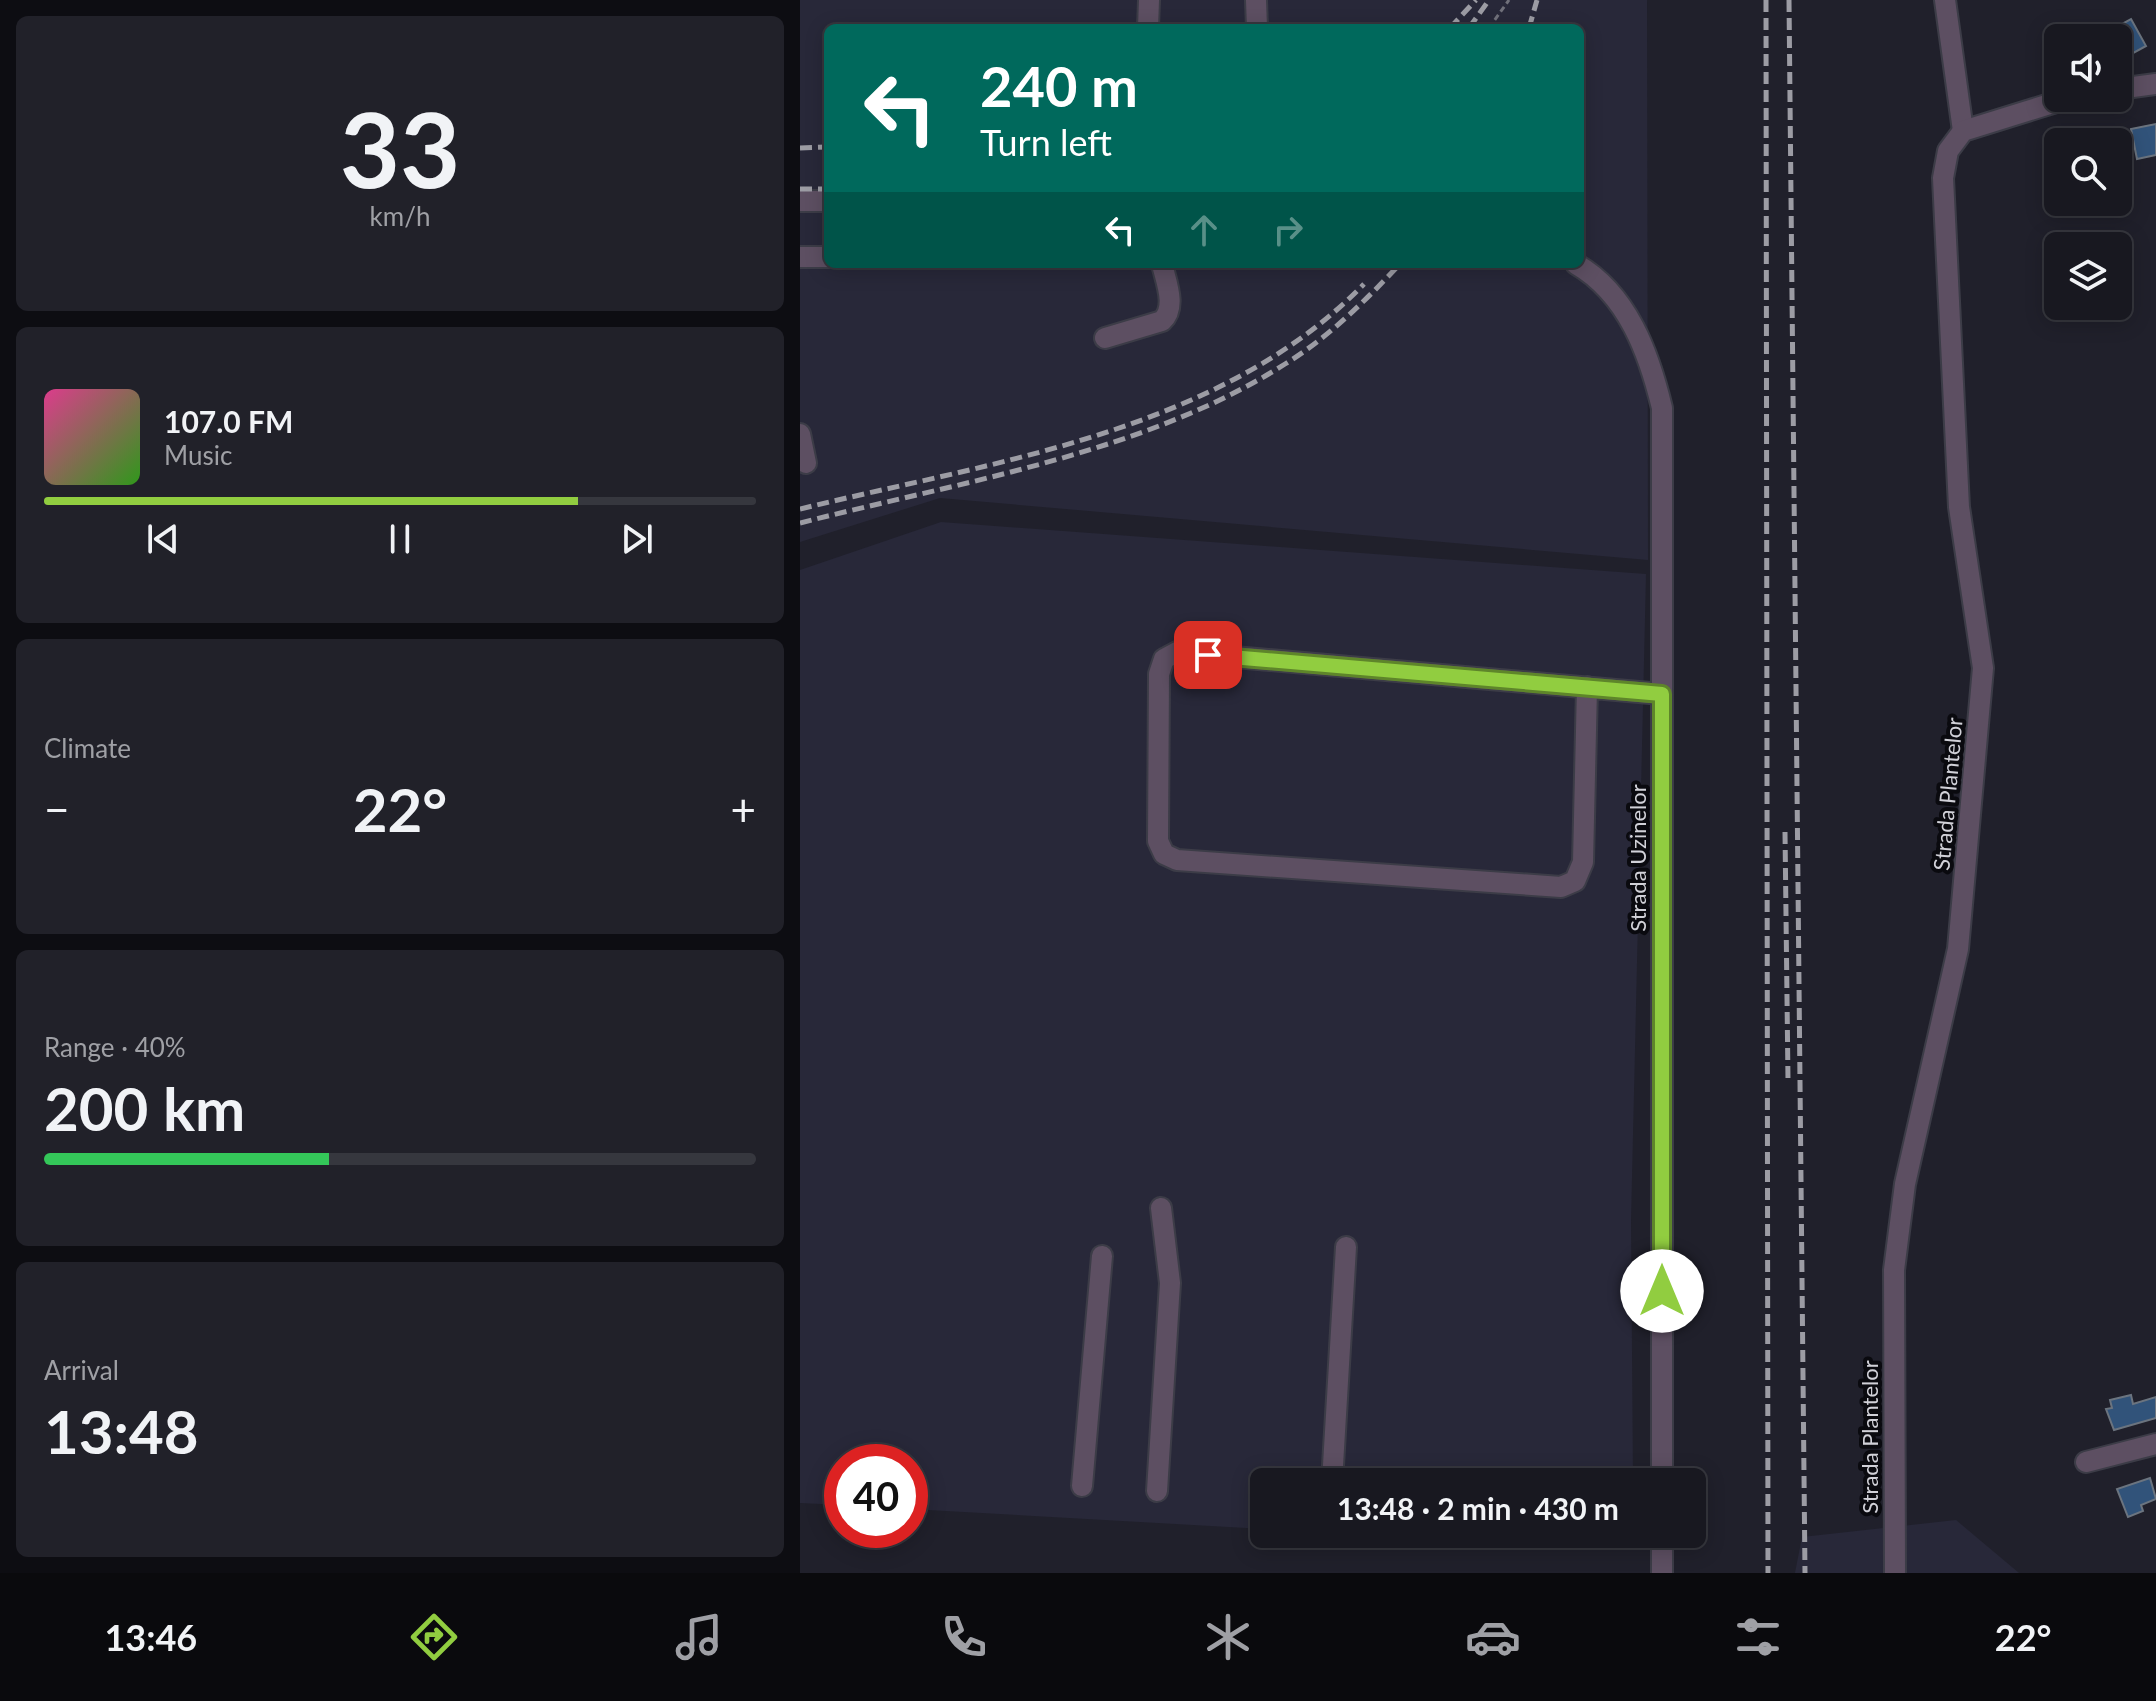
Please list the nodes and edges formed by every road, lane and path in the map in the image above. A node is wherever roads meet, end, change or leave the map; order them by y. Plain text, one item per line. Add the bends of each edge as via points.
1 (1149, 0) edge
2 (1256, 0) edge
3 (1509, 0) edge
4 (1945, 0) edge
5 (1148, 24) edge
6 (1257, 24) edge
7 (1492, 24) edge
8 (2156, 84) edge
9 (2132, 87) edge
10 (2044, 106) edge
11 (1963, 131) junction
12 (800, 201) edge
13 (824, 201) edge
14 (800, 257) edge
15 (824, 257) edge
16 (1163, 268) edge
17 (1580, 268) edge
18 (1105, 338) dead end
19 (800, 434) edge
20 (806, 463) dead end
21 (1587, 687) junction
22 (1662, 694) junction
23 (1161, 1208) dead end
24 (1346, 1247) dead end
25 (1102, 1256) dead end
26 (2156, 1444) edge
27 (2086, 1462) dead end
28 (1333, 1468) edge
29 (1662, 1468) edge
30 (1082, 1486) dead end
31 (1157, 1491) dead end
32 (1662, 1548) edge
33 (1662, 1573) edge
34 (1895, 1573) edge

1 - 5 street
2 - 6 street
3 - 7 path
4 - 11 street
8 - 9 street
10 - 11 street
11 - 34 street, Strada Plantelor via 1948,151 1943,178 1959,507 1983,668 1958,949 1911,1154 1894,1270
12 - 13 street
14 - 15 street
16 - 18 street via 1168,315
17 - 22 street, Strada Uzinelor via 1618,302 1637,330 1662,408
19 - 20 street
21 - 21 street via 1177,652 1164,659 1159,674 1158,841 1164,854 1177,860 1561,887 1575,881 1583,862
21 - 22 street
22 - 29 street, Strada Uzinelor
23 - 31 street via 1170,1283
24 - 28 street
25 - 30 street
26 - 27 street
32 - 33 street

